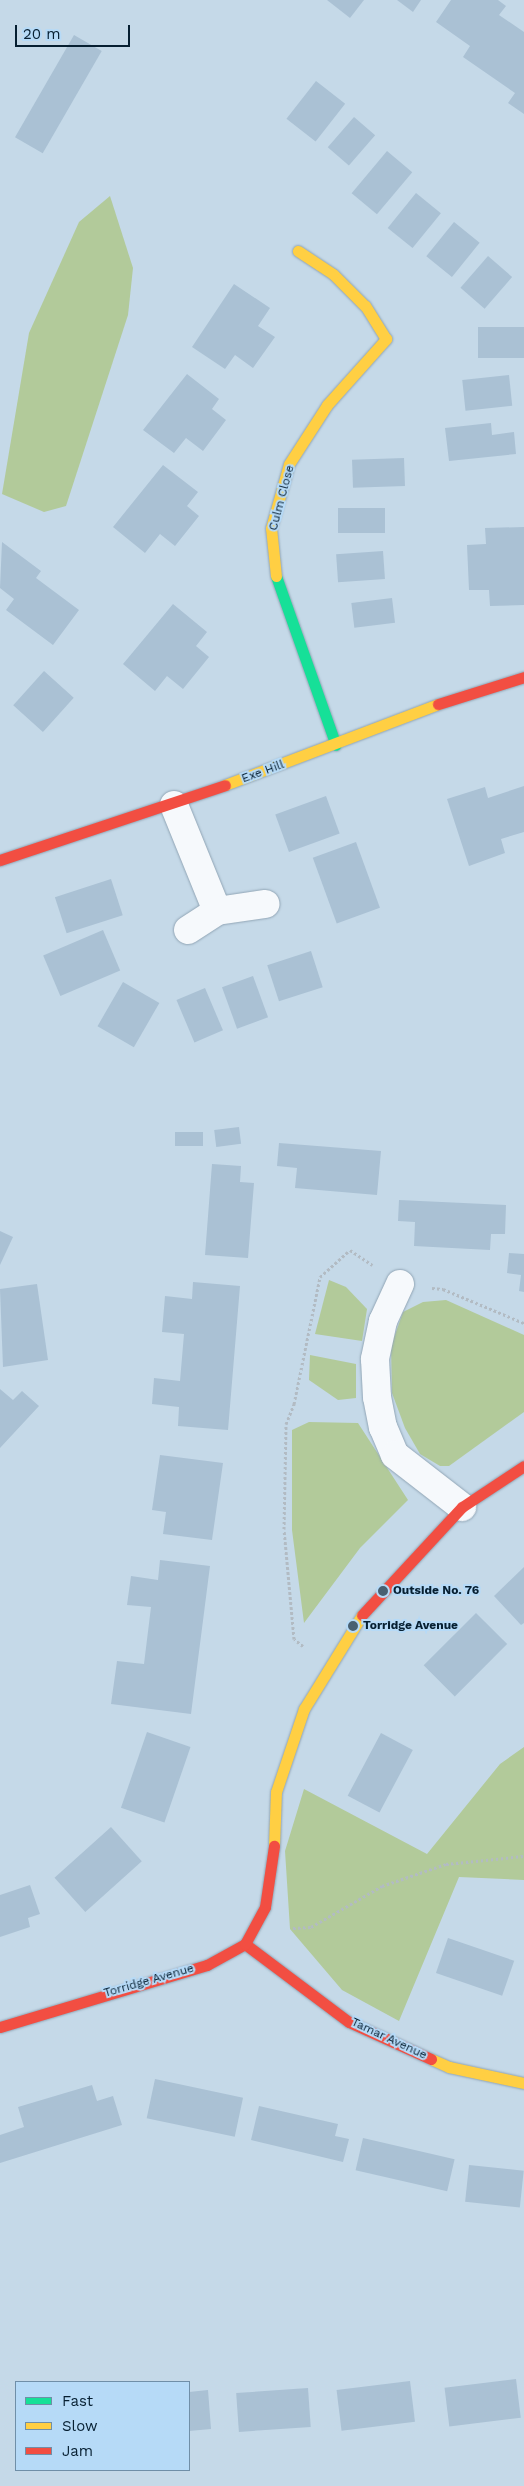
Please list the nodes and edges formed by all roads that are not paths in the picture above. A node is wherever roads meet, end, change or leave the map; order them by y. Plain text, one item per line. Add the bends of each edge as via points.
1 (298, 251) dead end
2 (524, 677) edge
3 (336, 745) junction
4 (174, 805) junction
5 (0, 860) edge
6 (265, 904) dead end
7 (217, 911) junction
8 (188, 930) dead end
9 (400, 1284) road end
10 (524, 1466) edge
11 (462, 1507) junction
12 (245, 1944) junction
13 (0, 2027) edge
14 (524, 2083) edge

1 - 3 street, Culm Close via 333,274 365,306 386,338 327,404 289,464 271,528 273,567
2 - 3 street, Exe Hill via 451,699
3 - 4 street, Exe Hill
4 - 5 street, Exe Hill
4 - 7 street
6 - 7 street
7 - 8 street
9 - 11 street via 383,1321 375,1359 376,1397 383,1427 395,1455
10 - 11 street
11 - 12 street via 353,1626 304,1709 276,1792 273,1858 265,1908
12 - 13 street, Torridge Avenue via 207,1964
12 - 14 street, Tamar Avenue via 349,2022 449,2067

